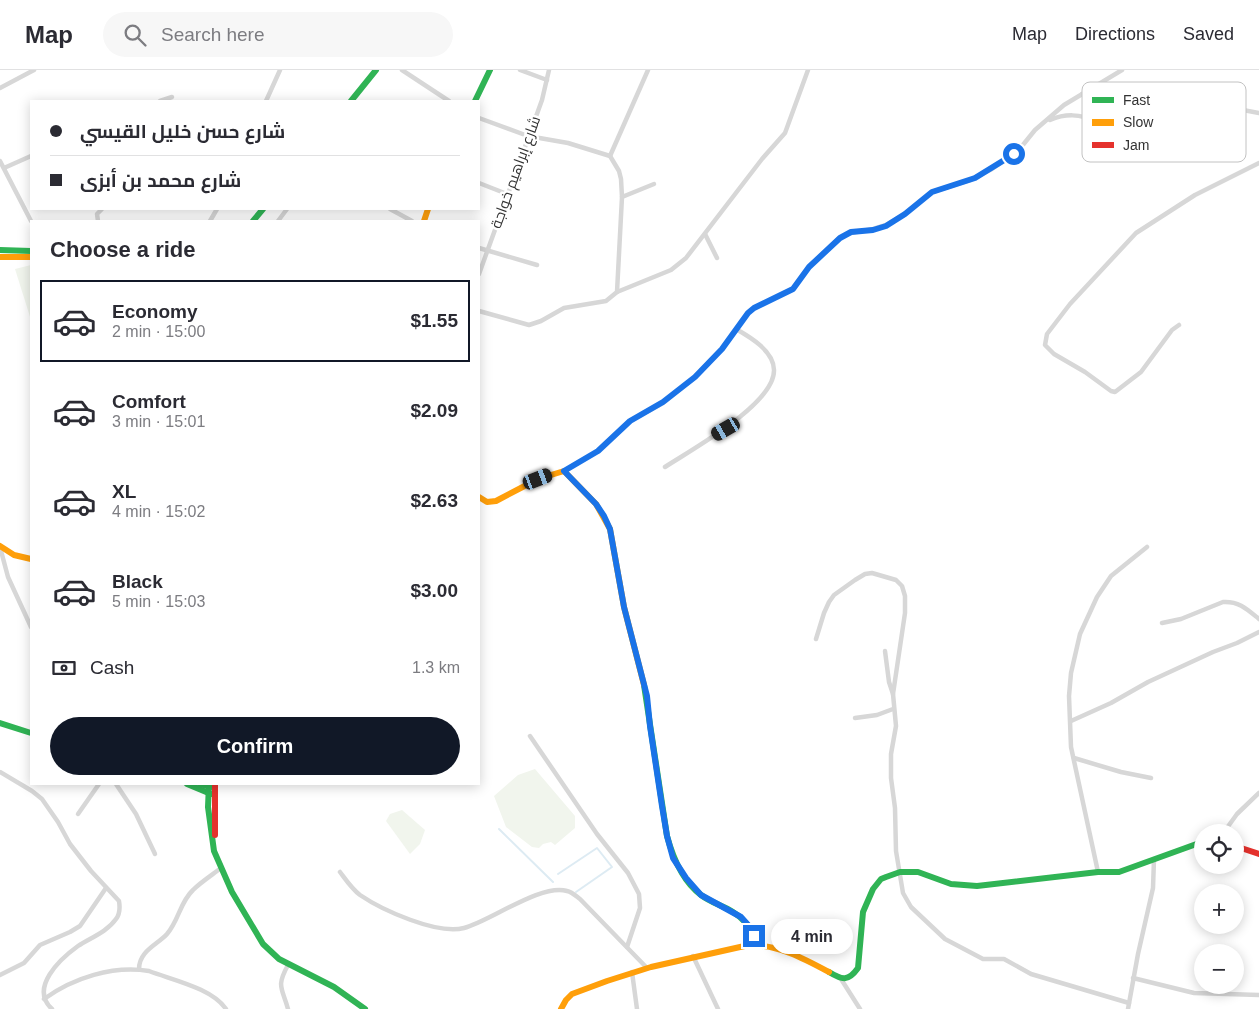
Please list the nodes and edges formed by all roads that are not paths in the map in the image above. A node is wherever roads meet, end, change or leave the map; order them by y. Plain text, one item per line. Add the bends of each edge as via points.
1 (34, 70) edge
2 (280, 70) edge
3 (376, 70) edge
4 (402, 70) edge
5 (490, 70) edge
6 (520, 70) edge
7 (549, 70) edge
8 (648, 70) edge
9 (808, 70) edge
10 (1122, 70) edge
11 (547, 80) junction
12 (1102, 82) edge
13 (0, 88) edge
14 (1082, 94) edge
15 (172, 97) dead end
16 (163, 100) edge
17 (266, 100) edge
18 (352, 100) edge
19 (447, 100) edge
20 (475, 100) edge
21 (1246, 110) edge
22 (1259, 112) edge
23 (480, 118) edge
24 (1082, 118) edge
25 (1046, 122) junction
26 (528, 136) junction
27 (30, 156) edge
28 (610, 156) junction
29 (0, 160) edge
30 (1259, 163) edge
31 (4, 168) junction
32 (480, 183) edge
33 (654, 184) dead end
34 (507, 194) junction
35 (622, 197) junction
36 (262, 210) edge
37 (392, 210) edge
38 (30, 220) edge
39 (254, 220) edge
40 (410, 220) edge
41 (705, 234) junction
42 (480, 248) edge
43 (0, 250) edge
44 (30, 250) edge
45 (486, 251) junction
46 (0, 257) edge
47 (30, 257) edge
48 (717, 258) dead end
49 (537, 265) dead end
50 (480, 271) edge
51 (617, 292) junction
52 (480, 311) edge
53 (1179, 325) dead end
54 (736, 329) junction
55 (665, 467) dead end
56 (564, 471) junction
57 (480, 498) edge
58 (0, 547) edge
59 (1147, 547) dead end
60 (30, 559) edge
61 (1259, 619) edge
62 (1162, 623) dead end
63 (30, 625) edge
64 (1259, 632) edge
65 (816, 639) dead end
66 (885, 651) dead end
67 (894, 694) junction
68 (893, 709) junction
69 (855, 718) dead end
70 (1071, 721) junction
71 (0, 723) edge
72 (30, 733) edge
73 (530, 736) dead end
74 (1074, 758) junction
75 (0, 772) edge
76 (1151, 778) dead end
77 (98, 785) edge
78 (117, 785) edge
79 (193, 785) edge
80 (212, 788) edge
81 (1259, 793) edge
82 (78, 814) dead end
83 (1230, 824) edge
84 (1194, 845) edge
85 (1244, 849) edge
86 (155, 854) dead end
87 (1259, 854) edge
88 (1154, 859) junction
89 (221, 868) junction
90 (340, 872) dead end
91 (900, 872) junction
92 (1098, 872) junction
93 (106, 888) junction
94 (758, 944) junction
95 (627, 947) junction
96 (693, 956) junction
97 (288, 965) junction
98 (647, 968) junction
99 (139, 969) junction
100 (632, 972) junction
101 (0, 975) edge
102 (1133, 978) junction
103 (840, 979) junction
104 (1259, 995) edge
105 (44, 999) junction
106 (1128, 1006) edge
107 (52, 1009) edge
108 (226, 1009) edge
109 (288, 1009) edge
110 (365, 1009) edge
111 (560, 1009) edge
112 (637, 1009) edge
113 (718, 1009) edge
114 (860, 1009) edge

1 - 13 street
2 - 17 street
3 - 18 street
4 - 19 street
5 - 20 street
6 - 11 street
7 - 11 street, شارع إبراهيم خواجة
8 - 28 street
9 - 41 street via 785,133
10 - 12 street
11 - 26 street, شارع إبراهيم خواجة
14 - 25 street
15 - 16 street
21 - 22 street
23 - 26 street
24 - 25 street via 1062,115
25 - 54 street via 1018,151 986,173 932,192 886,226 851,232 840,238 809,267 793,289 751,310
26 - 28 street via 568,143
26 - 34 street, شارع إبراهيم خواجة
27 - 31 street
28 - 35 street via 619,170
29 - 31 street
30 - 53 street via 1195,195 1136,233 1070,304 1047,334 1045,345 1115,392 1141,372
31 - 38 street
32 - 34 street
33 - 35 street
34 - 45 street, شارع إبراهيم خواجة
35 - 51 street
36 - 39 street
37 - 40 street
41 - 48 street
41 - 51 street via 678,265
42 - 45 street
43 - 44 street
45 - 49 street
45 - 50 street, شارع إبراهيم خواجة
46 - 47 street
51 - 52 street via 606,301 564,308 529,325
54 - 55 street via 758,343 769,357 774,370 770,384 734,424
54 - 56 street via 716,356 677,392 630,421 598,451
56 - 57 street via 538,479 496,501 487,502
56 - 94 street via 596,504 610,529 624,607 647,696 662,806 673,858 701,895 745,921
58 - 60 street
58 - 63 street via 8,577
59 - 70 street via 1111,576 1090,610 1074,654 1069,696
61 - 62 street via 1241,604 1231,601
64 - 70 street
65 - 67 street via 834,595 865,574 896,580 902,586 905,600
66 - 67 street
67 - 68 street
68 - 69 street
68 - 91 street via 896,726 890,778
70 - 74 street
71 - 72 street
73 - 95 street via 637,888 640,908
74 - 76 street
74 - 92 street
75 - 93 street via 42,800 70,844
77 - 82 street
78 - 86 street via 136,814
79 - 80 street
80 - 89 street via 214,851
81 - 83 street
84 - 88 street
85 - 87 street
88 - 92 street via 1119,872
88 - 102 street via 1153,888
89 - 97 street via 263,944
89 - 99 street via 187,896 176,922 145,953
90 - 95 street via 357,892 403,918 449,929 470,926 536,896 556,890 566,891 580,899
91 - 92 street via 918,872 963,886
91 - 103 street via 881,879 873,889 863,912 858,968 852,976
91 - 106 street via 904,893 911,906 952,944 983,959 1004,959 1031,974
93 - 101 street via 80,926 40,945 24,963
93 - 105 street via 119,901 116,918 106,929 76,947 59,962 47,978
94 - 96 street
94 - 103 street via 788,952
95 - 98 street
96 - 98 street
96 - 113 street
97 - 109 street via 280,983
97 - 110 street via 334,986
98 - 100 street
99 - 105 street via 116,970 88,977
99 - 108 street via 210,994
100 - 111 street via 578,991 568,997
100 - 112 street
102 - 104 street via 1194,994
102 - 106 street
103 - 114 street
105 - 107 street

